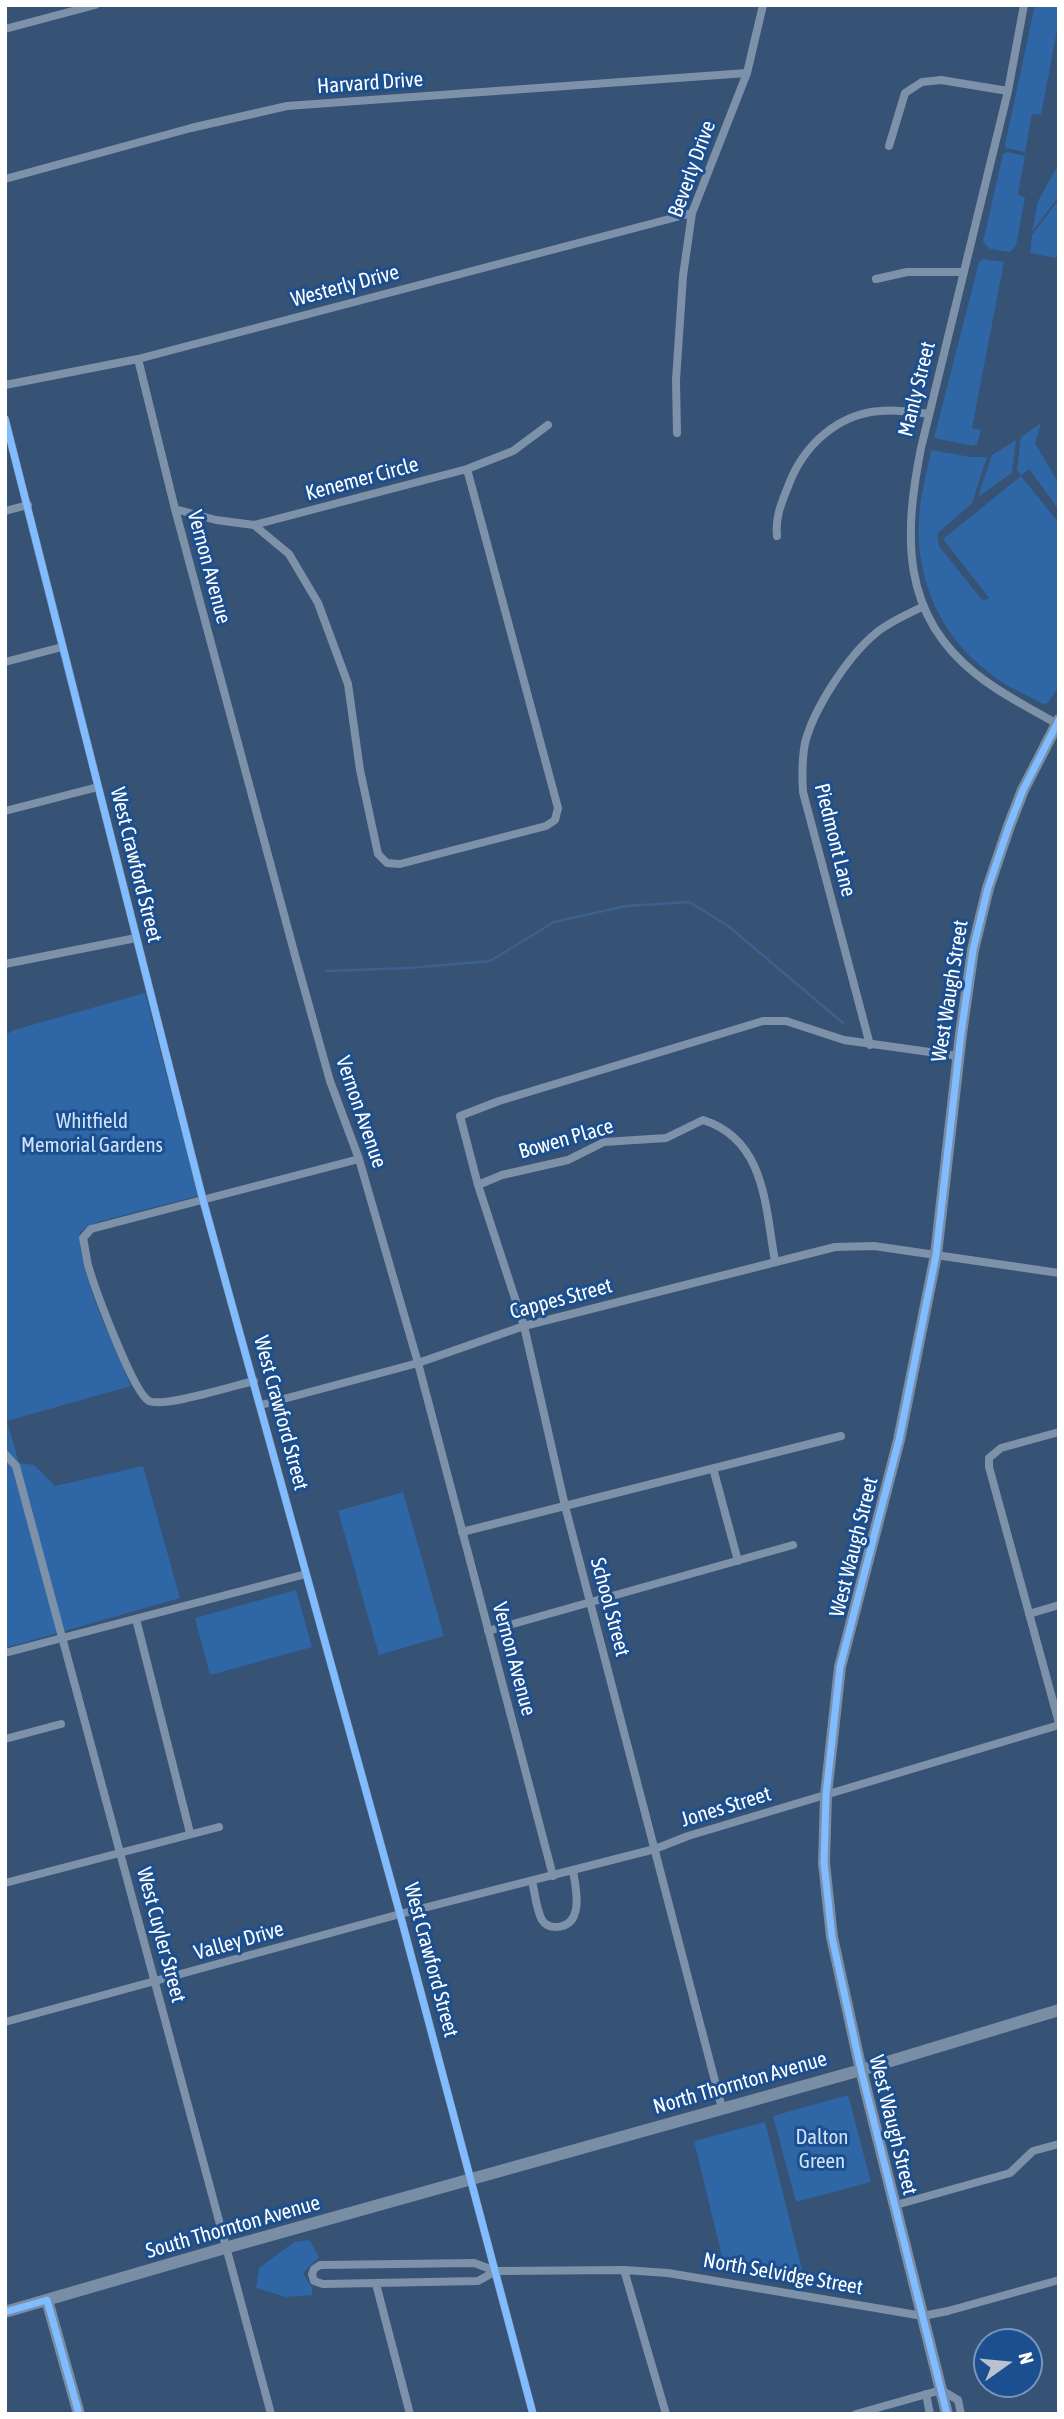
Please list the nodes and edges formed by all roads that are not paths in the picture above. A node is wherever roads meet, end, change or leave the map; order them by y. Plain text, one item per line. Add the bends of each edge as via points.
1 (95, 5) edge
2 (763, 5) edge
3 (1024, 5) edge
4 (5, 29) edge
5 (747, 73) junction
6 (1008, 92) junction
7 (889, 146) dead end
8 (5, 179) edge
9 (692, 213) junction
10 (964, 272) junction
11 (876, 279) dead end
12 (138, 359) junction
13 (5, 385) edge
14 (929, 414) junction
15 (5, 419) edge
16 (548, 425) dead end
17 (677, 433) dead end
18 (467, 469) junction
19 (28, 505) junction
20 (175, 509) junction
21 (5, 510) edge
22 (254, 525) junction
23 (778, 536) dead end
24 (924, 607) junction
25 (62, 647) junction
26 (5, 662) edge
27 (1058, 723) edge
28 (98, 787) junction
29 (5, 811) edge
30 (136, 938) junction
31 (5, 964) edge
32 (870, 1045) junction
33 (958, 1056) junction
34 (359, 1159) junction
35 (478, 1185) junction
36 (203, 1200) junction
37 (936, 1255) junction
38 (775, 1261) junction
39 (1059, 1273) edge
40 (524, 1326) junction
41 (418, 1363) junction
42 (254, 1381) junction
43 (261, 1405) junction
44 (1059, 1432) edge
45 (841, 1436) dead end
46 (5, 1454) edge
47 (713, 1468) junction
48 (565, 1506) junction
49 (462, 1532) junction
50 (793, 1545) dead end
51 (738, 1561) junction
52 (306, 1574) junction
53 (590, 1601) junction
54 (1059, 1605) edge
55 (1029, 1614) junction
56 (136, 1619) junction
57 (488, 1631) junction
58 (63, 1638) junction
59 (5, 1653) edge
60 (61, 1724) dead end
61 (1059, 1724) edge
62 (5, 1739) edge
63 (826, 1795) junction
64 (219, 1827) dead end
65 (190, 1833) junction
66 (655, 1849) junction
67 (120, 1852) junction
68 (573, 1871) junction
69 (553, 1876) junction
70 (532, 1881) junction
71 (5, 1883) edge
72 (400, 1914) junction
73 (155, 1983) junction
74 (1059, 2010) edge
75 (5, 2022) edge
76 (861, 2070) junction
77 (722, 2108) junction
78 (1059, 2144) edge
79 (471, 2179) junction
80 (896, 2205) junction
81 (225, 2248) junction
82 (624, 2270) junction
83 (496, 2271) junction
84 (1059, 2280) edge
85 (376, 2284) junction
86 (47, 2300) junction
87 (5, 2312) edge
88 (923, 2316) junction
89 (941, 2390) junction
90 (926, 2395) junction
91 (79, 2414) edge
92 (271, 2414) edge
93 (410, 2414) edge
94 (533, 2414) edge
95 (666, 2414) edge
96 (856, 2414) edge
97 (930, 2414) edge
98 (947, 2414) edge
99 (961, 2414) edge

1 - 4 street
2 - 5 street, Beverly Drive
3 - 6 street, Manly Street
5 - 8 street, Harvard Drive via 288,106
5 - 9 street, Beverly Drive
6 - 7 street via 942,80 922,82 905,93
6 - 10 street, Manly Street
9 - 12 street, Westerly Drive
9 - 17 street, Beverly Drive via 683,276
10 - 11 street via 907,272
10 - 14 street, Manly Street
12 - 13 street, Westerly Drive
12 - 20 street, Vernon Avenue
14 - 23 street via 880,411 846,419 830,429 793,474 777,514
14 - 24 street, Manly Street via 909,522 912,566
15 - 19 street, West Crawford Street
16 - 18 street, Kenemer Circle via 513,450
18 - 22 street, Kenemer Circle
18 - 22 street via 558,808 555,820 546,826 400,864 387,863 378,854 348,684 318,603 289,554
19 - 21 street
19 - 25 street, West Crawford Street
20 - 22 street, Kenemer Circle
20 - 34 street, Vernon Avenue via 327,1069
24 - 27 street, Manly Street via 945,644 975,673
24 - 32 street, Piedmont Lane via 878,631 852,659 813,722 802,773 803,792
25 - 26 street
25 - 28 street, West Crawford Street
27 - 33 street, West Waugh Street via 1018,802 988,888 973,950
28 - 29 street
28 - 30 street, West Crawford Street
30 - 31 street
30 - 36 street, West Crawford Street
32 - 33 street
32 - 35 street, School Street via 774,1020 499,1101 460,1116
33 - 37 street, West Waugh Street
34 - 36 street
34 - 41 street, Vernon Avenue
35 - 38 street, Bowen Place via 568,1160 604,1142 666,1138 703,1121 737,1139 753,1160
35 - 40 street, School Street
36 - 42 street, West Crawford Street
36 - 42 street via 92,1229 83,1238 88,1264 136,1386 149,1401 175,1401
37 - 38 street, Cappes Street via 874,1246 835,1248
37 - 39 street, Cappes Street
37 - 63 street, West Waugh Street via 899,1440 840,1667
38 - 40 street, Cappes Street
40 - 41 street, Cappes Street
40 - 48 street, School Street
41 - 43 street, Cappes Street
41 - 49 street, Vernon Avenue
42 - 43 street, West Crawford Street
43 - 52 street, West Crawford Street
44 - 55 street via 1001,1448 989,1458
45 - 47 street
46 - 58 street, West Cuyler Street via 16,1466
47 - 48 street
47 - 51 street
48 - 49 street
48 - 53 street, School Street
49 - 57 street, Vernon Avenue
50 - 51 street
51 - 53 street
52 - 56 street
52 - 72 street, West Crawford Street
53 - 57 street
53 - 66 street, School Street
54 - 55 street
55 - 61 street
56 - 58 street
56 - 65 street
57 - 69 street, Vernon Avenue
58 - 59 street
58 - 67 street, West Cuyler Street
60 - 62 street
61 - 63 street, Jones Street
63 - 66 street, Jones Street
63 - 76 street, West Waugh Street via 824,1863 832,1937
64 - 65 street
65 - 67 street
66 - 68 street, Jones Street
66 - 77 street, School Street
67 - 71 street
67 - 73 street, West Cuyler Street
68 - 69 street, Jones Street
68 - 70 street via 576,1911 563,1926 546,1925 541,1919
69 - 70 street, Jones Street
70 - 72 street, Jones Street
72 - 73 street, Valley Drive
72 - 79 street, West Crawford Street
73 - 75 street, Valley Drive
73 - 81 street, West Cuyler Street
74 - 76 street, North Thornton Avenue
76 - 77 street, North Thornton Avenue
76 - 80 street, West Waugh Street
77 - 79 street, North Thornton Avenue
78 - 80 street via 1032,2151 1010,2173
79 - 81 street, South Thornton Avenue
79 - 83 street, West Crawford Street
80 - 88 street, West Waugh Street
81 - 86 street, South Thornton Avenue
81 - 92 street, West Cuyler Street
82 - 83 street, North Selvidge Street
82 - 88 street, North Selvidge Street via 704,2278
82 - 95 street
83 - 85 street via 478,2281
83 - 85 street via 474,2263 325,2264 316,2266 312,2274 314,2281 323,2284
83 - 94 street, West Crawford Street
84 - 88 street, North Selvidge Street
85 - 93 street
86 - 87 street, South Thornton Avenue
86 - 91 street
88 - 89 street, West Waugh Street
89 - 90 street
89 - 98 street, West Waugh Street
89 - 99 street via 958,2400
90 - 96 street
90 - 97 street

